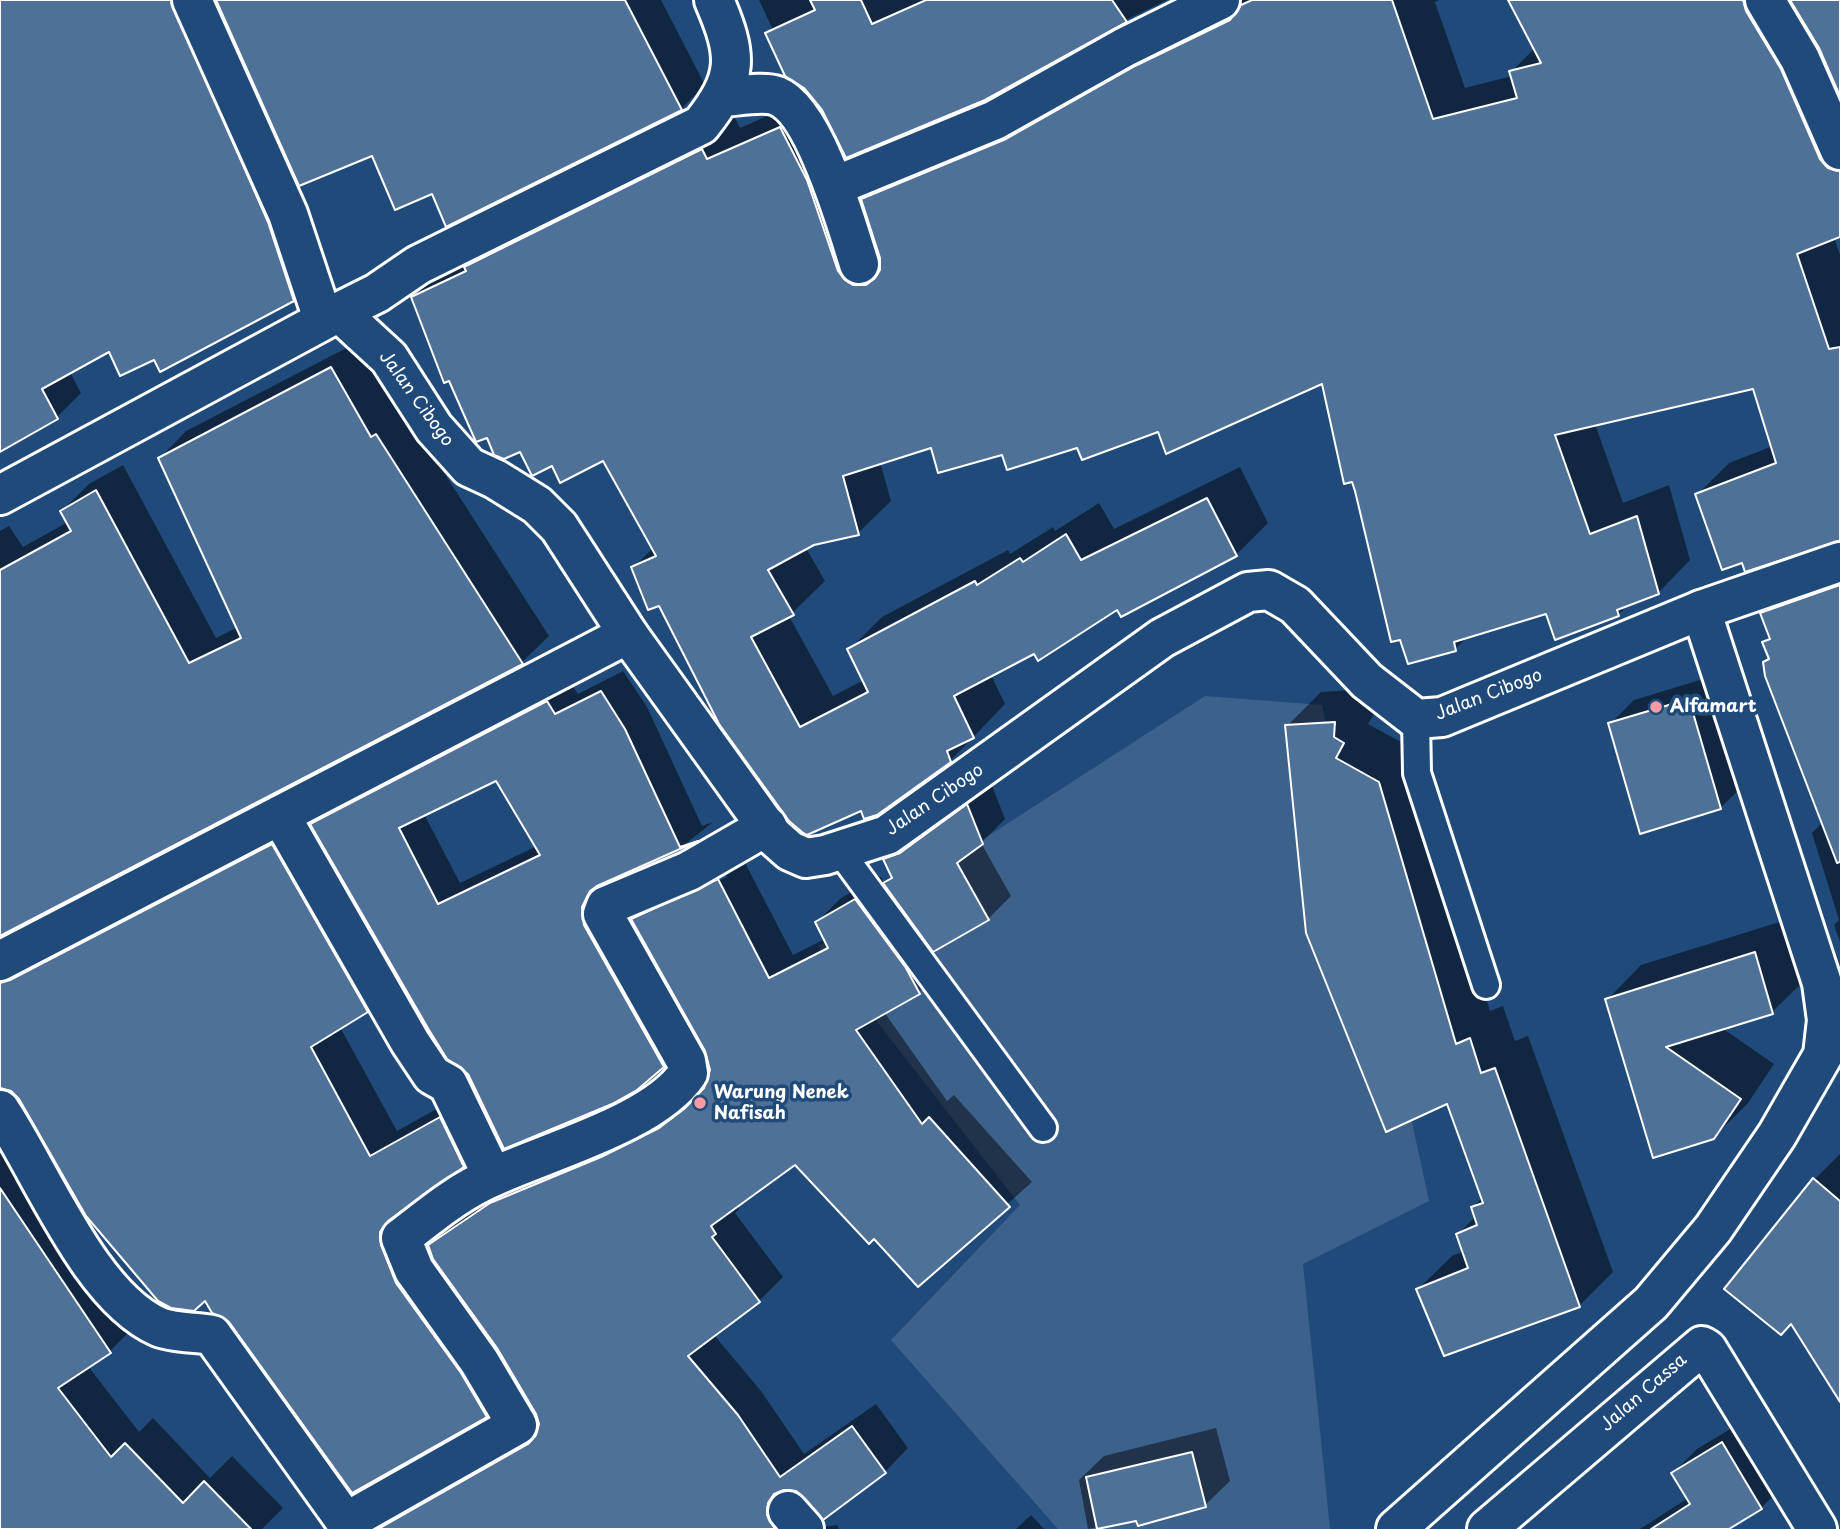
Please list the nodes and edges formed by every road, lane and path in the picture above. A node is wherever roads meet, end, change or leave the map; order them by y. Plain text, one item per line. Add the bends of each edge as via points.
1 (192, 0) edge
2 (715, 0) edge
3 (1220, 0) edge
4 (1765, 0) edge
5 (723, 97) junction
6 (1840, 150) edge
7 (835, 186) junction
8 (859, 264) dead end
9 (331, 315) junction
10 (0, 495) edge
11 (1840, 562) edge
12 (1701, 610) junction
13 (628, 634) junction
14 (1416, 719) junction
15 (280, 815) junction
16 (767, 826) junction
17 (839, 850) junction
18 (0, 961) edge
19 (1486, 985) dead end
20 (0, 1110) edge
21 (1043, 1128) dead end
22 (493, 1177) junction
23 (348, 1525) edge
24 (1396, 1529) edge
25 (1487, 1529) edge
26 (1818, 1529) edge

1 - 9 street
2 - 5 street via 726,29 732,68
3 - 7 street via 995,120
4 - 6 street via 1800,59
5 - 7 street via 776,95 796,109
5 - 9 street via 701,125 418,265 377,293
7 - 8 street
9 - 10 street
9 - 13 street, Jalan Cibogo via 389,358 435,428 469,467 537,505 559,527
11 - 12 street, Jalan Cibogo
12 - 14 street, Jalan Cibogo via 1442,717
12 - 24 street via 1822,983 1827,1020 1823,1055 1777,1135 1713,1229 1651,1303
13 - 15 street
13 - 16 street, Jalan Cibogo
14 - 17 street, Jalan Cibogo via 1367,681 1295,605 1269,590 1248,592 1162,638 887,835
14 - 19 lane via 1420,784
15 - 18 street
15 - 22 street via 410,1042 432,1075 448,1083
16 - 17 street, Jalan Cibogo via 790,851 806,858
16 - 22 street via 689,871 606,906 603,914 686,1061 688,1073 682,1082 643,1111
17 - 21 lane
20 - 23 street via 86,1254 122,1303 163,1328 212,1335
22 - 23 street via 401,1238 414,1270 479,1361 517,1425 449,1466 407,1484
25 - 26 street, Jalan Cassa via 1702,1346

